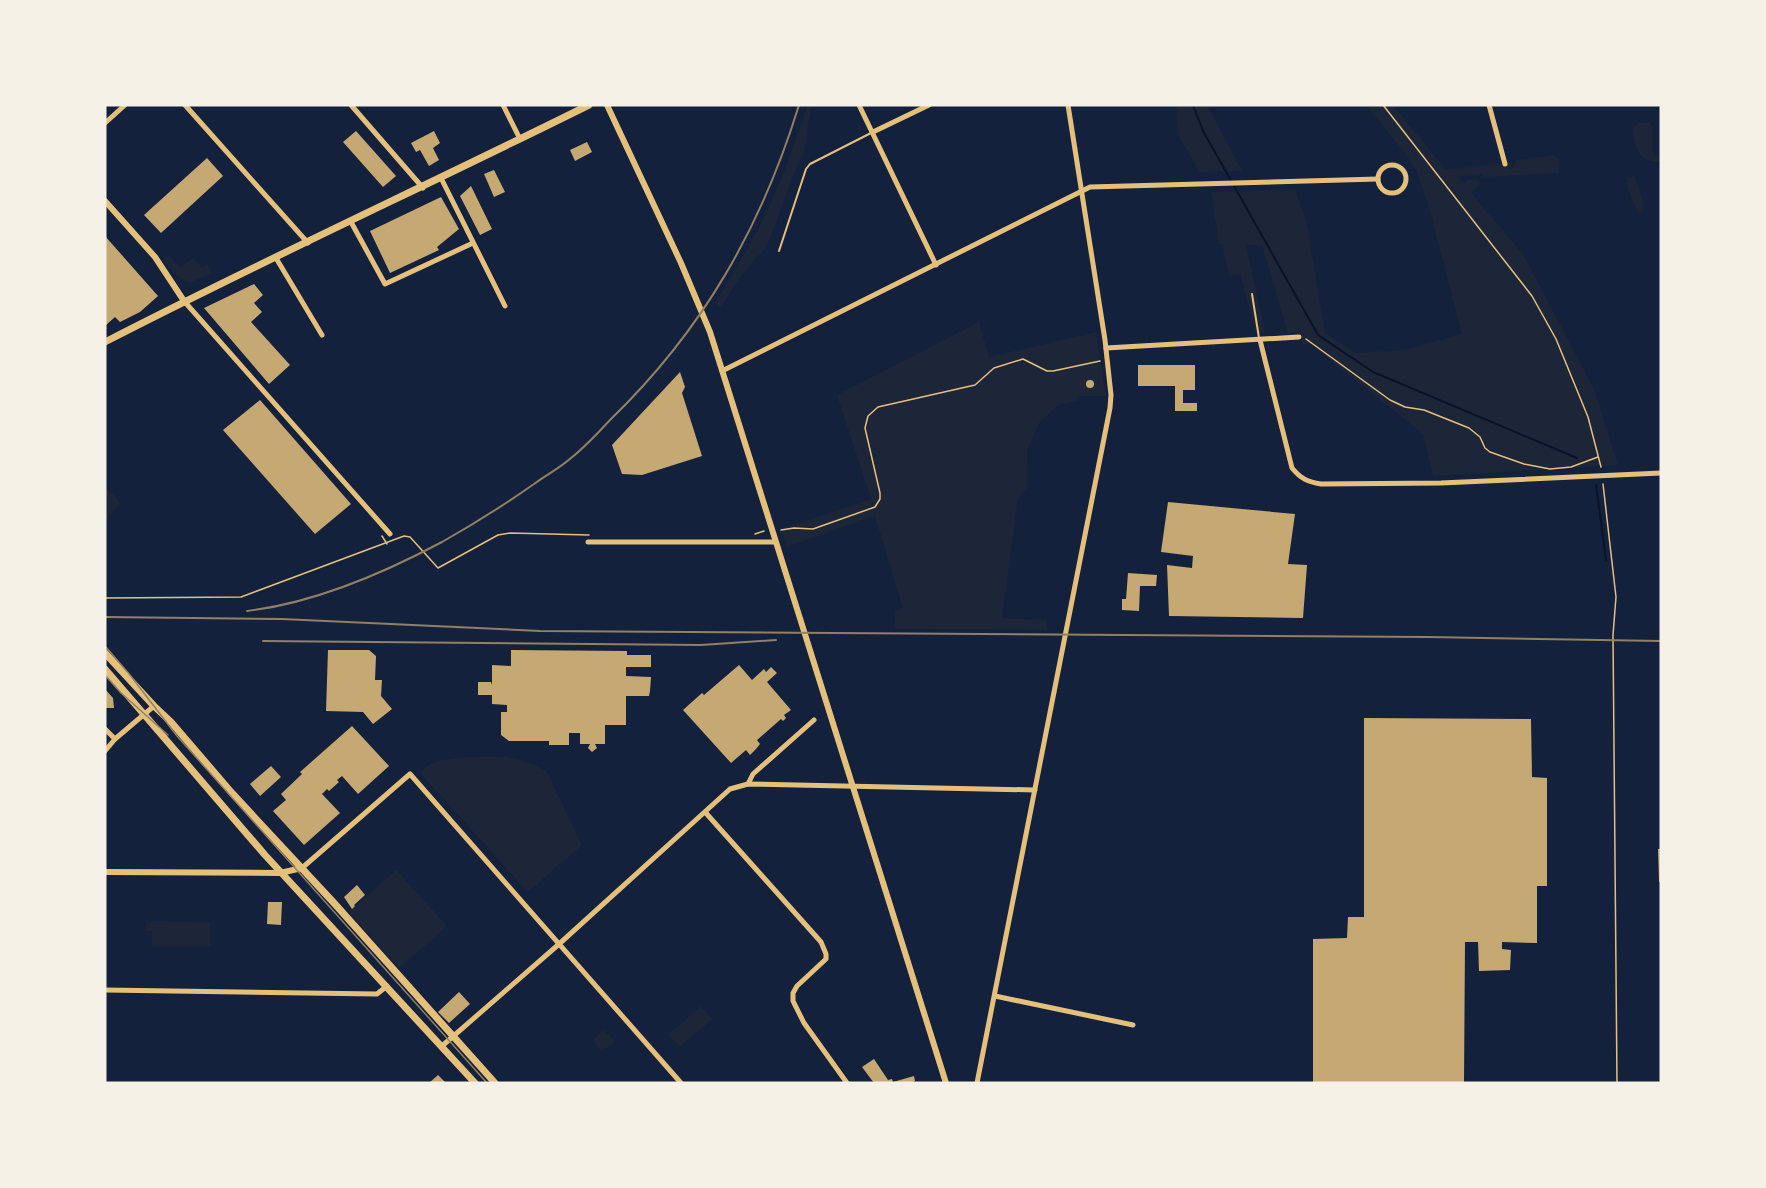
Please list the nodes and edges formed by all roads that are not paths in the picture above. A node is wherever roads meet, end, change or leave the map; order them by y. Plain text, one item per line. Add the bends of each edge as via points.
1 (125, 105) edge
2 (185, 105) edge
3 (351, 105) edge
4 (503, 105) edge
5 (589, 105) edge
6 (607, 105) edge
7 (859, 105) edge
8 (929, 105) edge
9 (1068, 105) edge
10 (1489, 105) edge
11 (105, 123) edge
12 (873, 132) junction
13 (520, 139) junction
14 (1505, 164) dead end
15 (441, 178) junction
16 (1378, 179) junction
17 (423, 188) junction
18 (1081, 191) junction
19 (105, 201) edge
20 (351, 222) junction
21 (308, 243) junction
22 (473, 243) junction
23 (779, 251) dead end
24 (276, 258) junction
25 (936, 265) junction
26 (1252, 294) dead end
27 (184, 301) junction
28 (505, 306) dead end
29 (322, 334) dead end
30 (1299, 337) road end
31 (1260, 340) junction
32 (105, 342) edge
33 (1106, 348) junction
34 (722, 371) junction
35 (1661, 473) edge
36 (390, 534) dead end
37 (588, 542) dead end
38 (775, 542) junction
39 (105, 653) edge
40 (105, 669) edge
41 (154, 706) junction
42 (145, 715) junction
43 (814, 720) dead end
44 (105, 729) edge
45 (115, 739) junction
46 (105, 751) edge
47 (748, 784) junction
48 (854, 787) junction
49 (1035, 790) junction
50 (705, 812) junction
51 (302, 868) junction
52 (105, 872) edge
53 (280, 873) junction
54 (558, 945) junction
55 (387, 986) junction
56 (105, 990) edge
57 (995, 996) junction
58 (1133, 1025) dead end
59 (453, 1037) junction
60 (442, 1046) junction
61 (475, 1083) edge
62 (495, 1083) edge
63 (681, 1083) edge
64 (847, 1083) edge
65 (946, 1083) edge
66 (977, 1083) edge

1 - 11 street
2 - 21 street
3 - 17 street
4 - 13 street
5 - 13 main road
6 - 34 street via 699,303
7 - 12 street
8 - 12 street
9 - 18 street
10 - 14 street
12 - 23 lane via 806,169
12 - 25 street
13 - 15 main road
15 - 17 main road
15 - 22 street
16 - 16 street via 1384,167 1393,165 1402,169 1405,178 1403,187 1391,193 1382,189
16 - 18 street via 1090,187
17 - 20 main road
18 - 25 street
18 - 33 street
19 - 27 street via 155,257
20 - 21 main road
20 - 22 street via 385,284
21 - 24 main road
22 - 28 street
24 - 27 main road
24 - 29 street
25 - 34 street
26 - 31 lane
27 - 32 main road
27 - 36 street
30 - 31 street
31 - 33 street
31 - 35 street via 1292,468 1307,482 1441,483
33 - 49 street via 1110,408
34 - 38 street
37 - 38 street
38 - 48 street
39 - 41 main road
40 - 42 main road
41 - 42 street
41 - 51 main road
42 - 45 street
42 - 53 main road
43 - 47 street via 753,774
44 - 45 street
45 - 46 street
47 - 48 street
47 - 50 street via 730,789
48 - 49 street
48 - 65 street
49 - 57 street
50 - 54 street
50 - 64 street via 821,942 826,959 797,986 793,1001
51 - 53 street
51 - 54 street via 410,774
51 - 59 main road
52 - 53 street
53 - 55 main road
54 - 59 street
54 - 63 street
55 - 56 street via 377,994
55 - 60 main road
57 - 58 street
57 - 66 street
59 - 60 street
59 - 62 main road
60 - 61 main road

